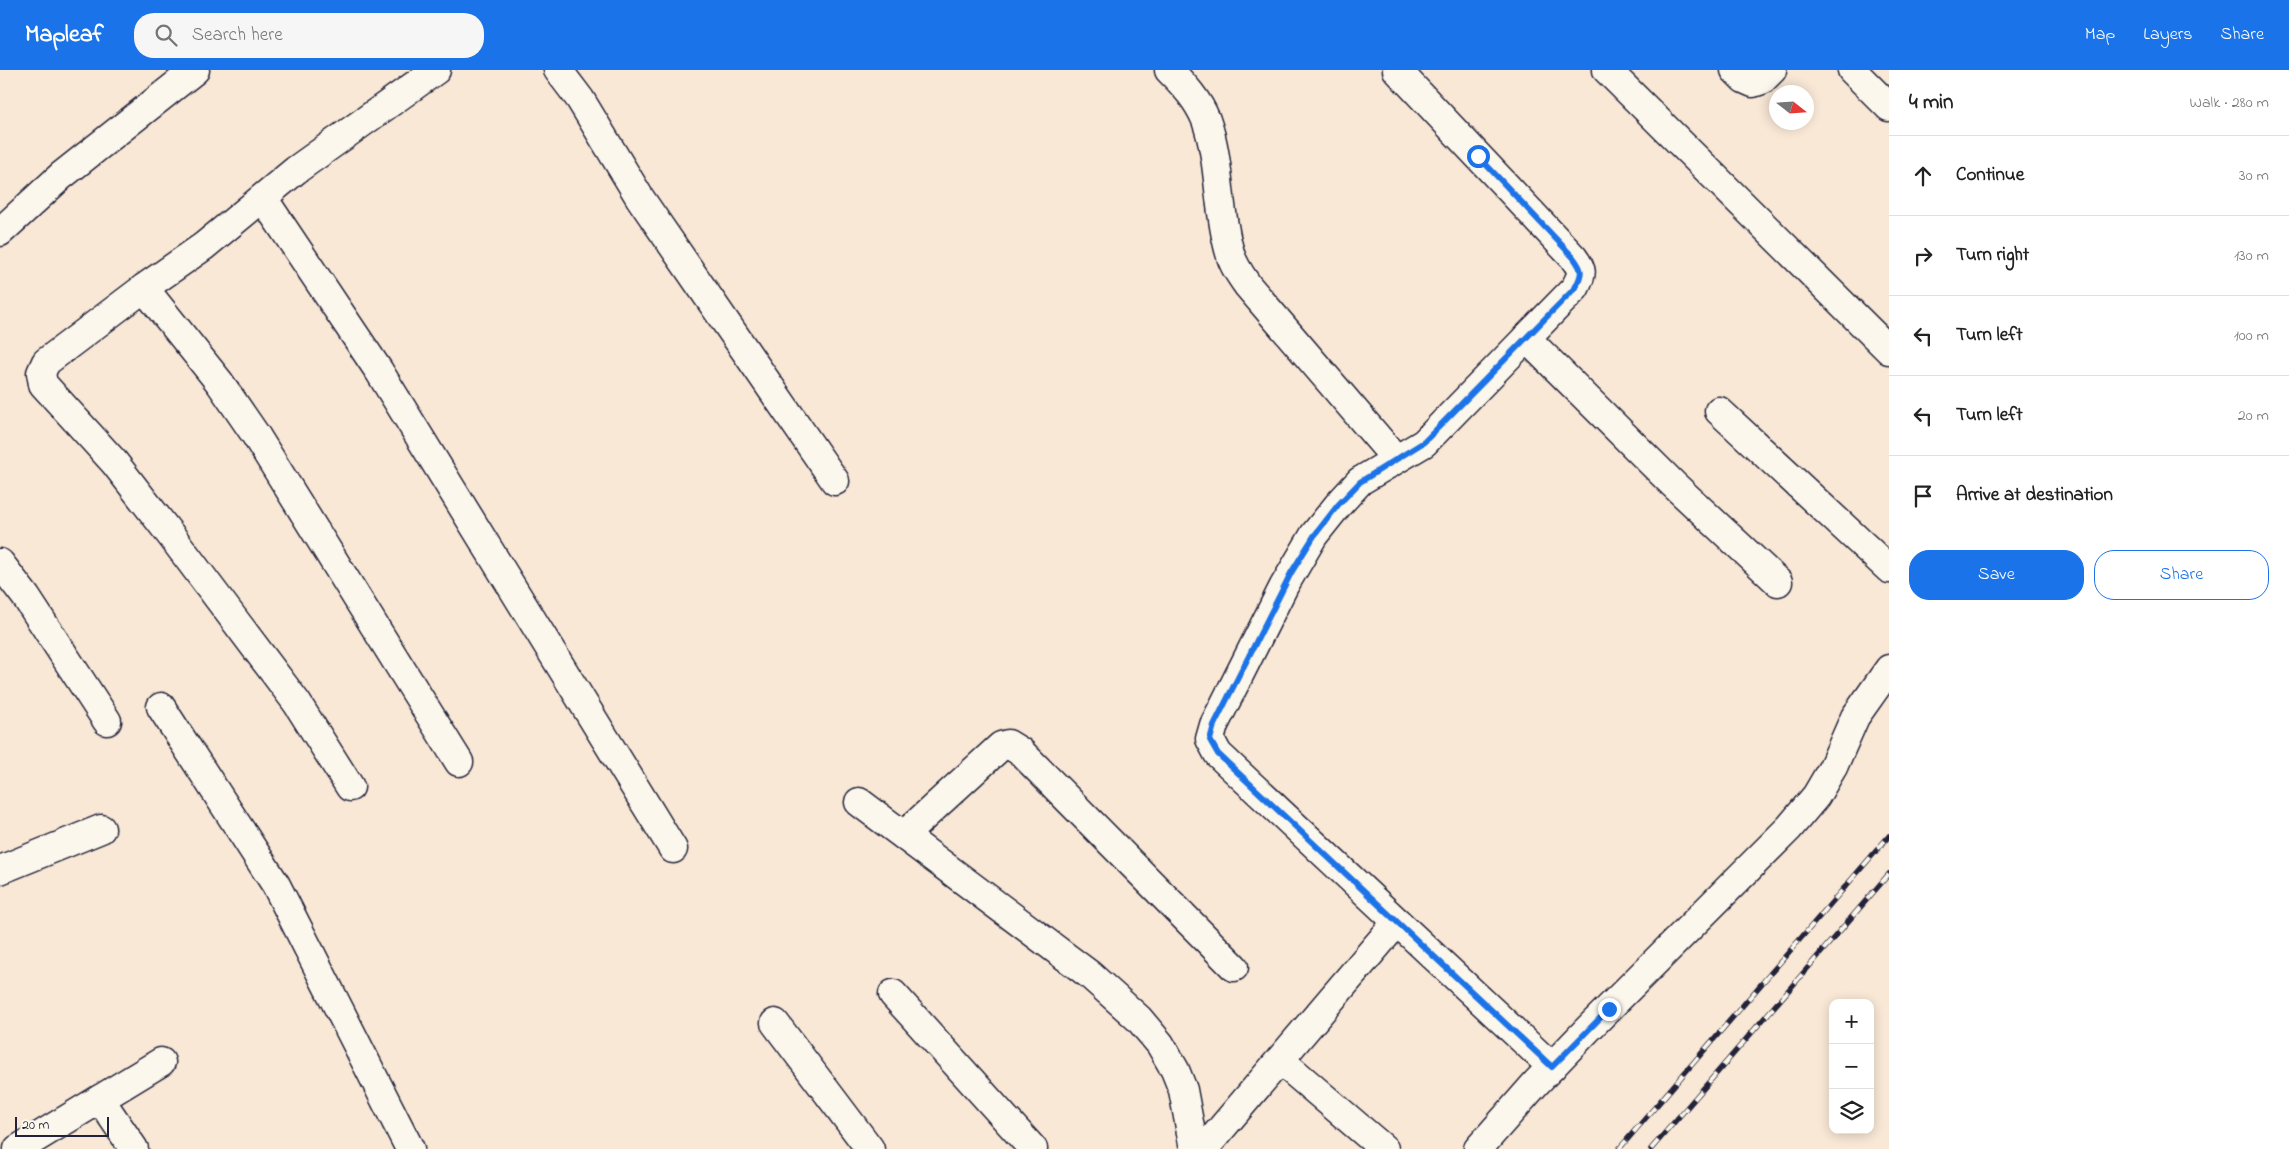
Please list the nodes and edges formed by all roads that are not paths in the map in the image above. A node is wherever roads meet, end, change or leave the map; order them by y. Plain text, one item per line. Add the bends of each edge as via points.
1 (196, 70) edge
2 (436, 70) edge
3 (558, 70) edge
4 (1169, 70) edge
5 (1397, 70) edge
6 (1607, 70) edge
7 (1736, 70) edge
8 (1772, 70) edge
9 (1852, 70) edge
10 (1889, 107) edge
11 (262, 198) junction
12 (0, 232) edge
13 (144, 288) junction
14 (1526, 338) junction
15 (1889, 350) edge
16 (1719, 411) dead end
17 (1396, 459) junction
18 (835, 481) dead end
19 (0, 563) edge
20 (1889, 569) edge
21 (1778, 582) dead end
22 (1889, 669) edge
23 (161, 707) dead end
24 (107, 721) dead end
25 (459, 762) dead end
26 (350, 787) dead end
27 (859, 802) dead end
28 (101, 829) dead end
29 (904, 835) junction
30 (672, 849) dead end
31 (2, 865) edge
32 (1398, 922) junction
33 (1234, 967) dead end
34 (893, 994) dead end
35 (775, 1023) dead end
36 (1280, 1060) junction
37 (161, 1062) dead end
38 (1552, 1067) junction
39 (100, 1099) junction
40 (18, 1149) edge
41 (134, 1149) edge
42 (410, 1149) edge
43 (870, 1149) edge
44 (1033, 1149) edge
45 (1194, 1149) edge
46 (1204, 1149) edge
47 (1384, 1149) edge
48 (1478, 1149) edge

1 - 12 street via 61,176
2 - 11 street
3 - 18 street via 580,99 640,198
4 - 17 street via 1197,101 1206,119 1230,254 1239,272
5 - 14 street via 1581,268 1581,277 1575,288
6 - 15 street
7 - 8 street via 1744,80 1753,83 1762,80
9 - 10 street
11 - 13 street via 204,246
11 - 30 street via 379,371
13 - 25 street via 255,434
13 - 26 street via 46,362 41,379 58,403 114,462 254,644 297,703
14 - 17 street via 1424,442
14 - 21 street via 1673,484
16 - 20 street
17 - 32 street via 1360,482 1314,536 1277,600 1214,725 1210,740 1218,754
19 - 24 street via 26,596
22 - 38 street via 1854,717 1816,796 1789,828
23 - 42 street via 276,885
27 - 29 street
28 - 31 street
29 - 33 street via 1001,746 1008,744 1021,752
29 - 45 street via 1090,975 1139,1019 1160,1044 1175,1070 1183,1090
32 - 36 street
32 - 38 street
34 - 44 street
35 - 43 street
36 - 46 street
36 - 47 street
37 - 39 street
38 - 48 street
39 - 40 street
39 - 41 street

